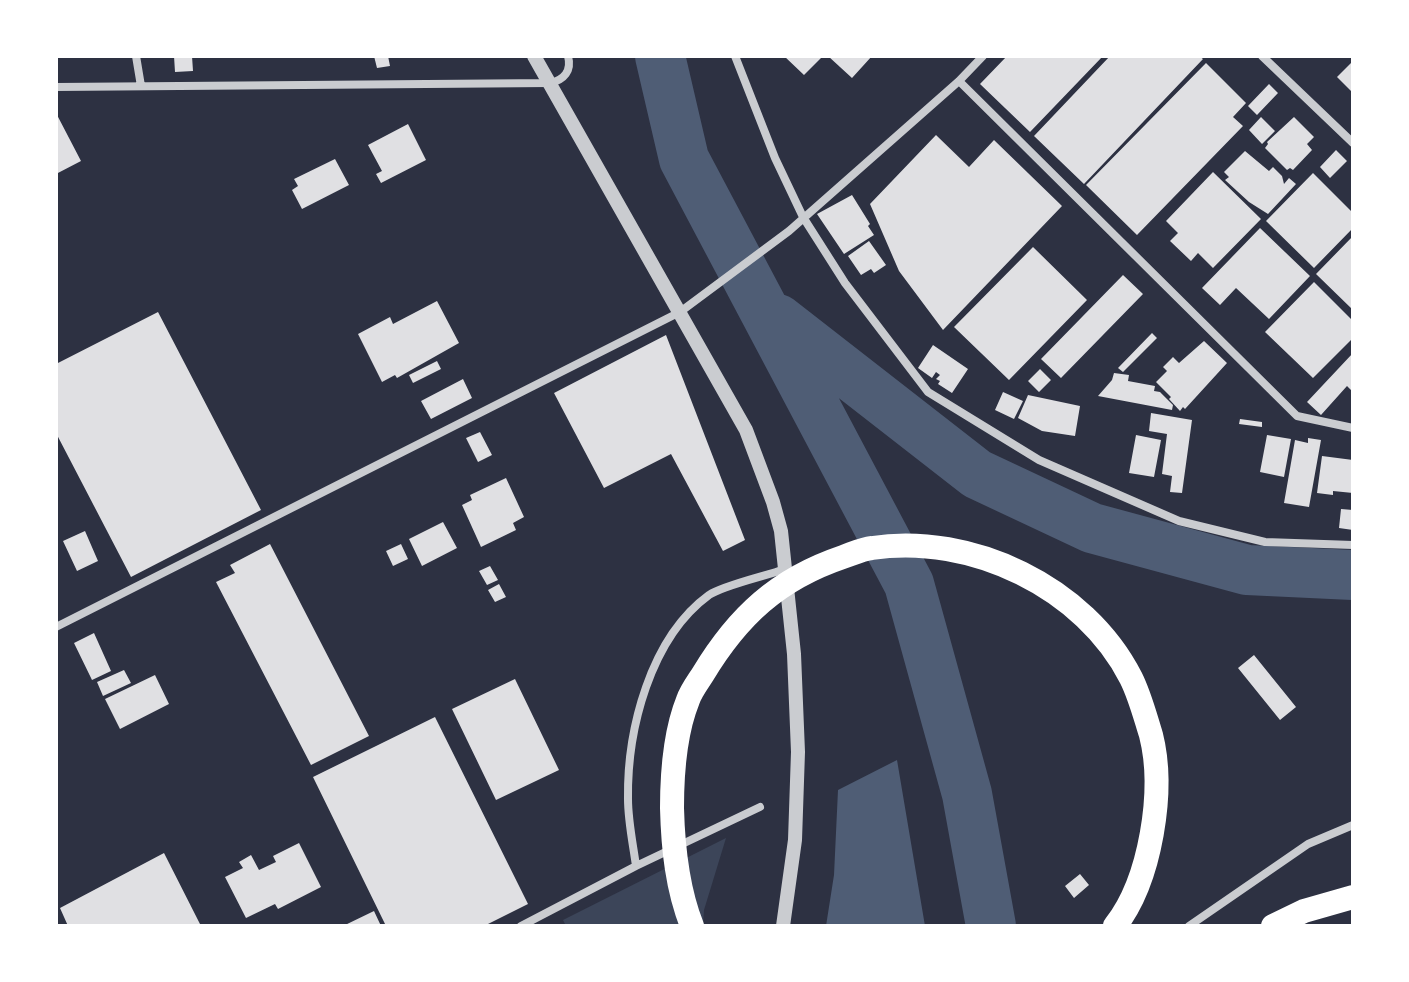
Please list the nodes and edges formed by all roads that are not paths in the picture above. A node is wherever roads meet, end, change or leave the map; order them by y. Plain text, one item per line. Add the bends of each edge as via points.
1 (136, 56) edge
2 (534, 56) edge
3 (568, 56) edge
4 (735, 56) edge
5 (983, 56) edge
6 (1262, 56) edge
7 (959, 81) junction
8 (550, 83) junction
9 (141, 86) junction
10 (56, 87) edge
11 (1353, 143) edge
12 (803, 217) junction
13 (686, 308) junction
14 (1353, 428) edge
15 (1353, 545) edge
16 (785, 569) junction
17 (56, 627) edge
18 (760, 807) dead end
19 (1353, 825) edge
20 (636, 866) junction
21 (1353, 897) edge
22 (521, 926) edge
23 (692, 926) edge
24 (783, 926) edge
25 (1115, 926) edge
26 (1189, 926) edge
27 (1273, 926) edge

1 - 9 street
2 - 8 street
3 - 8 street via 567,73
4 - 12 street
5 - 7 street
6 - 11 street
7 - 12 street
7 - 14 street via 1297,416
8 - 9 street
8 - 13 street
9 - 10 street
12 - 13 street
12 - 15 street via 845,283 928,392 1039,460 1179,521 1265,542
13 - 16 street via 746,430 773,502
13 - 17 street
16 - 20 street via 711,594 671,633 645,690 630,748 628,802
16 - 24 street via 798,752 795,840
18 - 20 street
19 - 26 street via 1308,844
20 - 22 street
21 - 27 highway
23 - 25 highway via 673,851 674,775 688,700 717,651 747,613 786,582 871,548 923,546 971,553 1015,568 1061,596 1096,627 1131,676 1150,732 1157,775 1146,862

